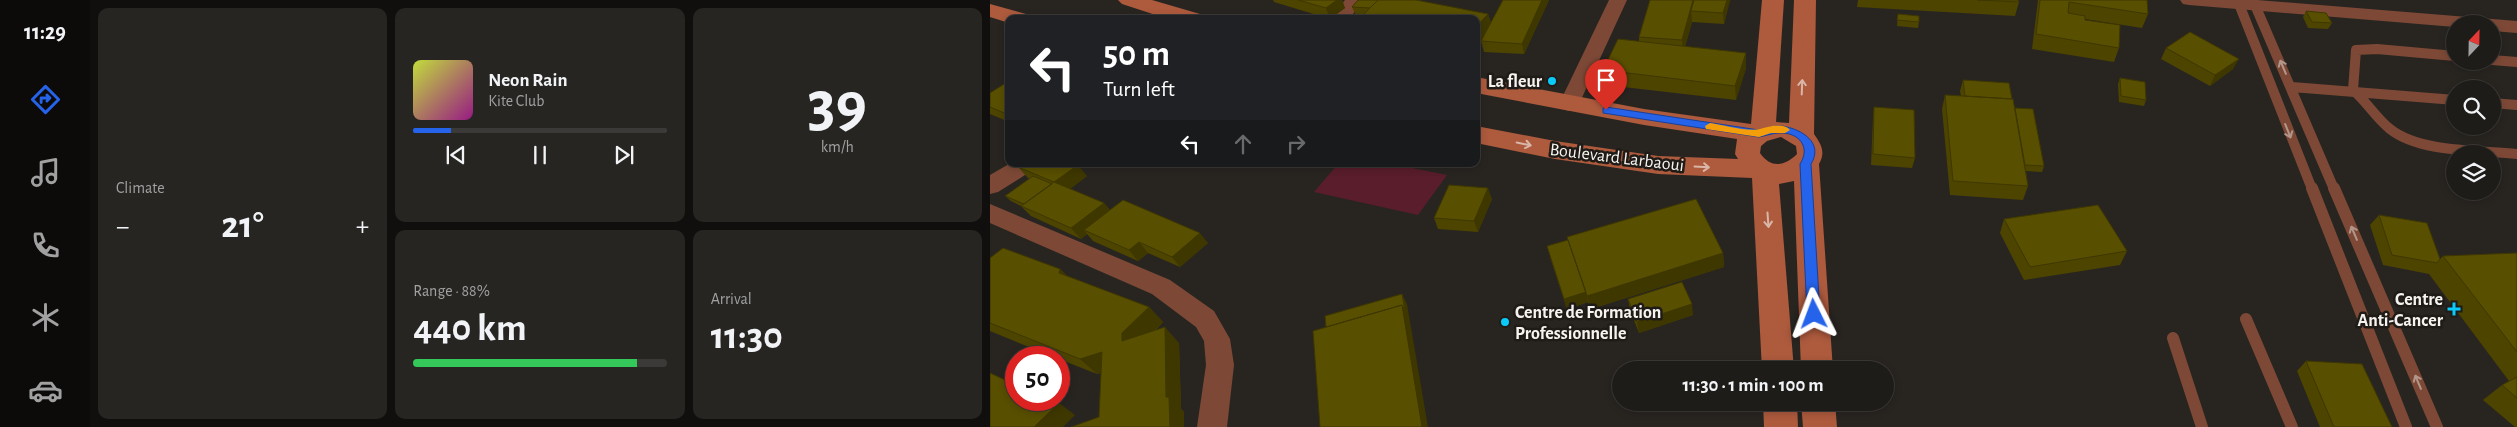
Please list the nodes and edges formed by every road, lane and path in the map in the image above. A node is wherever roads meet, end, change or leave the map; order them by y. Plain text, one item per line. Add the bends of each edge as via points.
1 (1129, 0) edge
2 (1355, 0) edge
3 (1618, 0) edge
4 (1773, 0) edge
5 (1805, 0) edge
6 (2189, 0) edge
7 (2247, 5) junction
8 (990, 10) edge
9 (1006, 15) edge
10 (1179, 15) edge
11 (1342, 15) edge
12 (2446, 21) edge
13 (2501, 26) edge
14 (2517, 27) edge
15 (2446, 55) edge
16 (2501, 61) edge
17 (2517, 62) edge
18 (1480, 86) edge
19 (2292, 88) junction
20 (2353, 90) junction
21 (2446, 99) edge
22 (1569, 104) junction
23 (2501, 104) edge
24 (2517, 105) edge
25 (1761, 133) junction
26 (1480, 135) edge
27 (1801, 135) junction
28 (2517, 154) edge
29 (1806, 164) junction
30 (1019, 167) edge
31 (1762, 170) junction
32 (994, 180) edge
33 (990, 213) edge
34 (2246, 319) dead end
35 (2173, 338) dead end
36 (1777, 361) edge
37 (1817, 361) edge
38 (1781, 411) edge
39 (1819, 411) edge
40 (1212, 427) edge
41 (1782, 427) edge
42 (1820, 427) edge
43 (2202, 427) edge
44 (2292, 427) edge
45 (2406, 427) edge
46 (2437, 427) edge

1 - 10 main road
2 - 11 street
3 - 22 street
4 - 25 main road
27 -> 5 main road
6 - 7 street
7 - 12 street
19 -> 7 lane
7 -> 45 lane
8 - 9 main road
13 - 14 street
15 - 20 lane via 2356,50
16 - 17 lane
18 - 22 main road
19 - 20 lane
46 -> 19 lane
20 - 21 lane
20 - 28 lane via 2391,130 2405,138 2423,144
22 - 25 main road
23 - 24 lane
25 - 27 main road via 1781,129
25 - 31 main road via 1752,138 1746,153 1749,160
26 -> 31 main road, Boulevard Larbaoui via 1658,165
27 - 29 main road via 1810,149
29 - 31 main road via 1788,173
29 - 37 main road
30 - 32 street
31 -> 36 main road
33 - 40 street via 1161,287 1205,319 1217,339 1220,365
34 - 44 lane
35 - 43 lane
38 - 41 main road
39 - 42 main road

